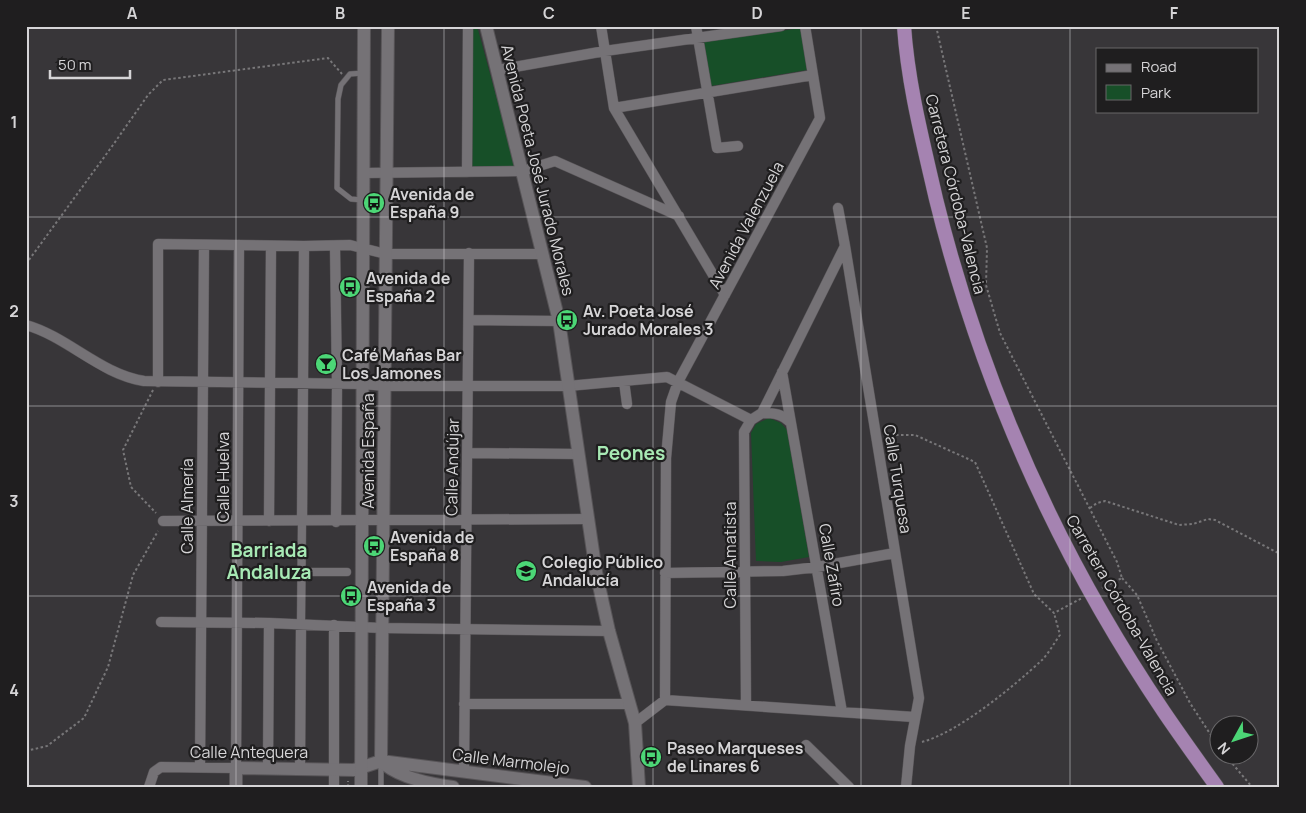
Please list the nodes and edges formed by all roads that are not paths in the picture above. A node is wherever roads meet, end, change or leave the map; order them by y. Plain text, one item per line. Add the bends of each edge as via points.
1 (364, 26) edge
2 (388, 26) edge
3 (468, 26) edge
4 (486, 26) edge
5 (601, 26) edge
6 (696, 26) edge
7 (781, 26) edge
8 (805, 26) edge
9 (904, 26) edge
10 (698, 38) junction
11 (605, 52) junction
12 (496, 70) junction
13 (364, 73) junction
14 (814, 75) junction
15 (707, 92) junction
16 (614, 108) junction
17 (738, 146) dead end
18 (523, 171) junction
19 (466, 172) junction
20 (364, 173) junction
21 (387, 173) junction
22 (364, 200) junction
23 (838, 208) dead end
24 (679, 216) junction
25 (204, 245) junction
26 (239, 246) junction
27 (271, 246) junction
28 (304, 246) junction
29 (335, 246) junction
30 (845, 246) junction
31 (364, 250) junction
32 (386, 254) junction
33 (469, 254) junction
34 (542, 254) junction
35 (725, 294) junction
36 (469, 320) junction
37 (559, 321) junction
38 (26, 325) edge
39 (782, 372) junction
40 (624, 381) junction
41 (158, 382) junction
42 (203, 382) junction
43 (238, 382) junction
44 (678, 382) junction
45 (270, 383) junction
46 (303, 383) junction
47 (337, 384) junction
48 (363, 384) junction
49 (385, 386) junction
50 (468, 386) junction
51 (568, 386) junction
52 (627, 404) dead end
53 (762, 413) junction
54 (751, 420) junction
55 (791, 423) junction
56 (467, 453) junction
57 (578, 454) junction
58 (466, 519) junction
59 (588, 519) junction
60 (384, 520) junction
61 (163, 521) road end
62 (202, 521) junction
63 (237, 521) junction
64 (269, 521) junction
65 (362, 521) junction
66 (302, 522) junction
67 (336, 522) junction
68 (895, 553) junction
69 (817, 567) junction
70 (301, 572) junction
71 (348, 572) dead end
72 (745, 572) junction
73 (666, 573) junction
74 (161, 622) dead end
75 (201, 622) junction
76 (237, 622) junction
77 (269, 623) junction
78 (301, 624) junction
79 (334, 625) junction
80 (362, 627) junction
81 (382, 628) junction
82 (465, 628) junction
83 (609, 631) junction
84 (665, 700) junction
85 (464, 704) junction
86 (630, 704) junction
87 (746, 705) junction
88 (842, 712) junction
89 (914, 717) junction
90 (635, 723) junction
91 (806, 745) dead end
92 (381, 761) junction
93 (200, 768) junction
94 (236, 768) junction
95 (268, 768) junction
96 (300, 768) junction
97 (434, 768) junction
98 (334, 769) junction
99 (362, 769) junction
100 (464, 771) junction
101 (435, 784) junction
102 (149, 787) edge
103 (236, 787) edge
104 (334, 787) edge
105 (361, 787) edge
106 (381, 787) edge
107 (453, 787) edge
108 (585, 787) edge
109 (639, 787) edge
110 (848, 787) edge
111 (906, 787) edge
112 (1217, 787) edge

1 - 13 main road, Avenida España
2 - 21 main road, Avenida España
3 - 19 street
4 - 12 main road, Avenida Poeta José Jurado Morales
5 - 11 street
6 - 10 street
7 - 10 street
8 - 14 street
9 - 112 highway, Carretera Córdoba-Valencia via 922,139 951,258 1002,406 1028,468 1078,569 1154,698
10 - 11 street
10 - 15 street
11 - 12 street
11 - 16 street
12 - 18 main road, Avenida Poeta José Jurado Morales
13 - 20 main road, Avenida España
13 - 22 lane via 350,74 341,85 338,99 338,188 351,199
14 - 15 street
14 - 35 street, Avenida Valenzuela via 820,118
15 - 16 street
15 - 17 street via 717,148
16 - 24 street
18 - 19 street
18 - 24 street via 555,161
18 - 34 main road, Avenida Poeta José Jurado Morales
19 - 21 street
20 - 21 street
20 - 22 main road, Avenida España
21 - 32 main road, Avenida España
22 - 31 main road, Avenida España
23 - 30 street, Calle Turquesa
24 - 35 street
25 - 26 street
25 - 41 street via 158,244
25 - 42 street, Calle Almería
26 - 27 street
26 - 43 street, Calle Huelva
27 - 28 street
27 - 45 street
28 - 29 street
28 - 46 street
29 - 31 street via 350,245
29 - 47 street, Avenida España
30 - 39 street
30 - 68 street, Calle Turquesa
31 - 32 street
31 - 48 main road, Avenida España
32 - 33 street
32 - 49 main road, Avenida España
33 - 34 street
33 - 36 street, Calle Andújar
34 - 37 main road, Avenida Poeta José Jurado Morales
35 - 44 street, Avenida Valenzuela
36 - 37 street
36 - 50 street, Calle Andújar
37 - 51 main road, Avenida Poeta José Jurado Morales
38 - 41 street via 56,337 116,374
39 - 53 street
39 - 55 street, Calle Zafiro
40 - 44 street via 667,377
40 - 51 street
40 - 52 street
41 - 42 street
42 - 43 street
42 - 62 street, Calle Almería
43 - 45 street
43 - 63 street, Calle Huelva
44 - 54 street
44 - 73 street, Avenida Valenzuela via 671,402 666,458
45 - 46 street
45 - 64 street
46 - 47 street
46 - 66 street
47 - 48 street
47 - 67 street, Avenida España
48 - 49 street
48 - 65 main road, Avenida España
49 - 50 street
49 - 60 main road, Avenida España
50 - 51 street
50 - 56 street, Calle Andújar
51 - 57 main road, Avenida Poeta José Jurado Morales
53 - 54 street
53 - 55 street via 784,416
54 - 72 street, Calle Amatista via 744,432
55 - 69 street, Calle Zafiro
56 - 57 street
56 - 58 street, Calle Andújar
57 - 59 main road, Avenida Poeta José Jurado Morales
58 - 59 street
58 - 60 street
58 - 82 street, Calle Andújar
59 - 83 main road, Avenida Poeta José Jurado Morales
60 - 65 street
60 - 81 main road, Avenida España
61 - 62 street
62 - 63 street
62 - 75 street, Calle Almería
63 - 64 street
63 - 76 street, Calle Huelva
64 - 66 street
65 - 67 street
65 - 80 main road, Avenida España
66 - 67 street
66 - 70 street
68 - 69 street
68 - 89 street, Calle Turquesa via 919,698
69 - 72 street via 783,572
69 - 88 street, Calle Zafiro
70 - 71 street
70 - 78 street
72 - 73 street
72 - 87 street, Calle Amatista
73 - 84 street, Avenida Valenzuela
74 - 75 street
75 - 76 street
75 - 93 street, Calle Almería
76 - 77 street
76 - 94 street, Calle Huelva
77 - 78 street
77 - 95 street
78 - 79 street
78 - 96 street
79 - 80 street
79 - 98 street
80 - 81 street
80 - 99 main road, Avenida España
81 - 82 street
81 - 92 main road, Avenida España
82 - 83 street
82 - 85 street, Calle Andújar
83 - 86 main road, Avenida Poeta José Jurado Morales
84 - 87 street
84 - 90 street
85 - 86 street
85 - 100 street, Calle Andújar
86 - 90 main road, Avenida Poeta José Jurado Morales
87 - 88 street
88 - 89 street
89 - 111 street, Calle Turquesa
90 - 109 main road, Avenida Poeta José Jurado Morales
91 - 110 street
92 - 97 main road, Calle Marmolejo
92 - 99 main road
92 - 101 main road, Calle Marmolejo via 398,773
92 - 106 lane, Avenida España
93 - 94 street, Calle Antequera
93 - 102 street, Calle Antequera via 158,768
94 - 95 main road, Calle Antequera
94 - 103 main road
95 - 96 main road, Calle Antequera
96 - 98 main road, Calle Antequera
97 - 100 main road, Calle Marmolejo
97 - 101 street, Calle Marmolejo via 427,774
98 - 99 main road, Calle Antequera
98 - 104 street
99 - 105 main road, Avenida España
100 - 108 main road, Calle Marmolejo
101 - 107 main road, Calle Marmolejo

